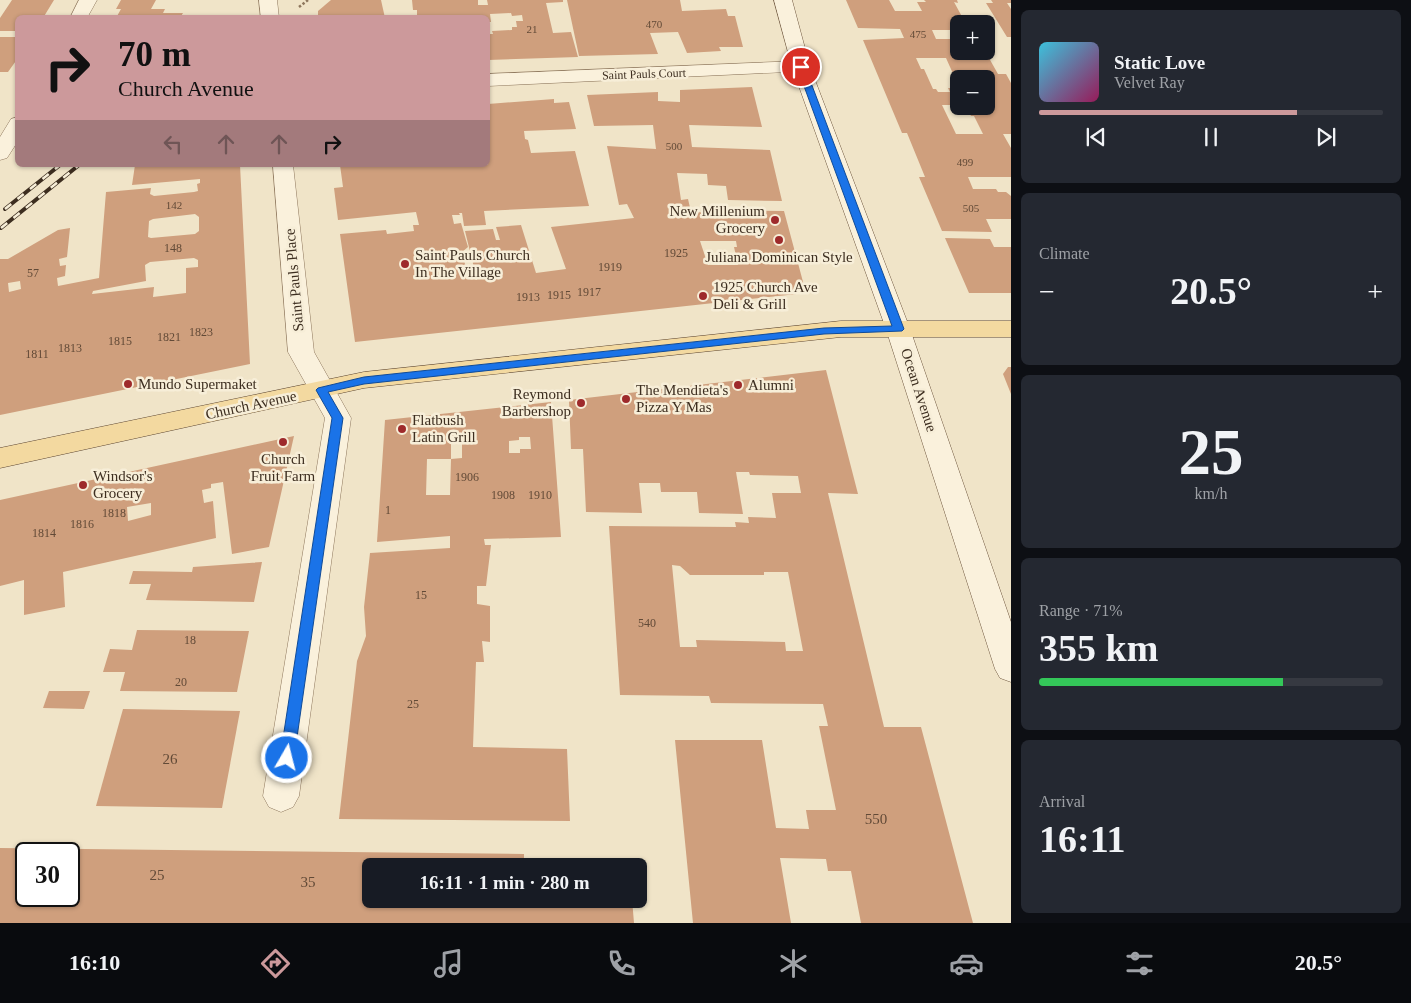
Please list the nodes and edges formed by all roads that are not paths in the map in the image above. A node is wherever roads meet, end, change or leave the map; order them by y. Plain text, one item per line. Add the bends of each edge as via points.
1 (88, 0) edge
2 (268, 0) edge
3 (783, 0) edge
4 (80, 15) edge
5 (270, 15) edge
6 (801, 67) junction
7 (490, 80) edge
8 (15, 128) edge
9 (0, 154) edge
10 (283, 167) edge
11 (898, 329) junction
12 (1011, 329) edge
13 (322, 390) junction
14 (0, 458) edge
15 (1011, 668) edge
16 (281, 796) dead end

1 - 4 street
2 - 5 street
3 - 6 street, Ocean Avenue
6 - 7 street, Saint Pauls Court
6 - 11 street, Ocean Avenue
8 - 9 street
10 - 13 street, Saint Pauls Place via 301,352
11 - 12 main road, Church Avenue
11 - 13 main road, Church Avenue via 822,331 364,380
11 - 15 street, Ocean Avenue
13 - 14 main road, Church Avenue
13 - 16 street, Saint Pauls Place via 338,418

